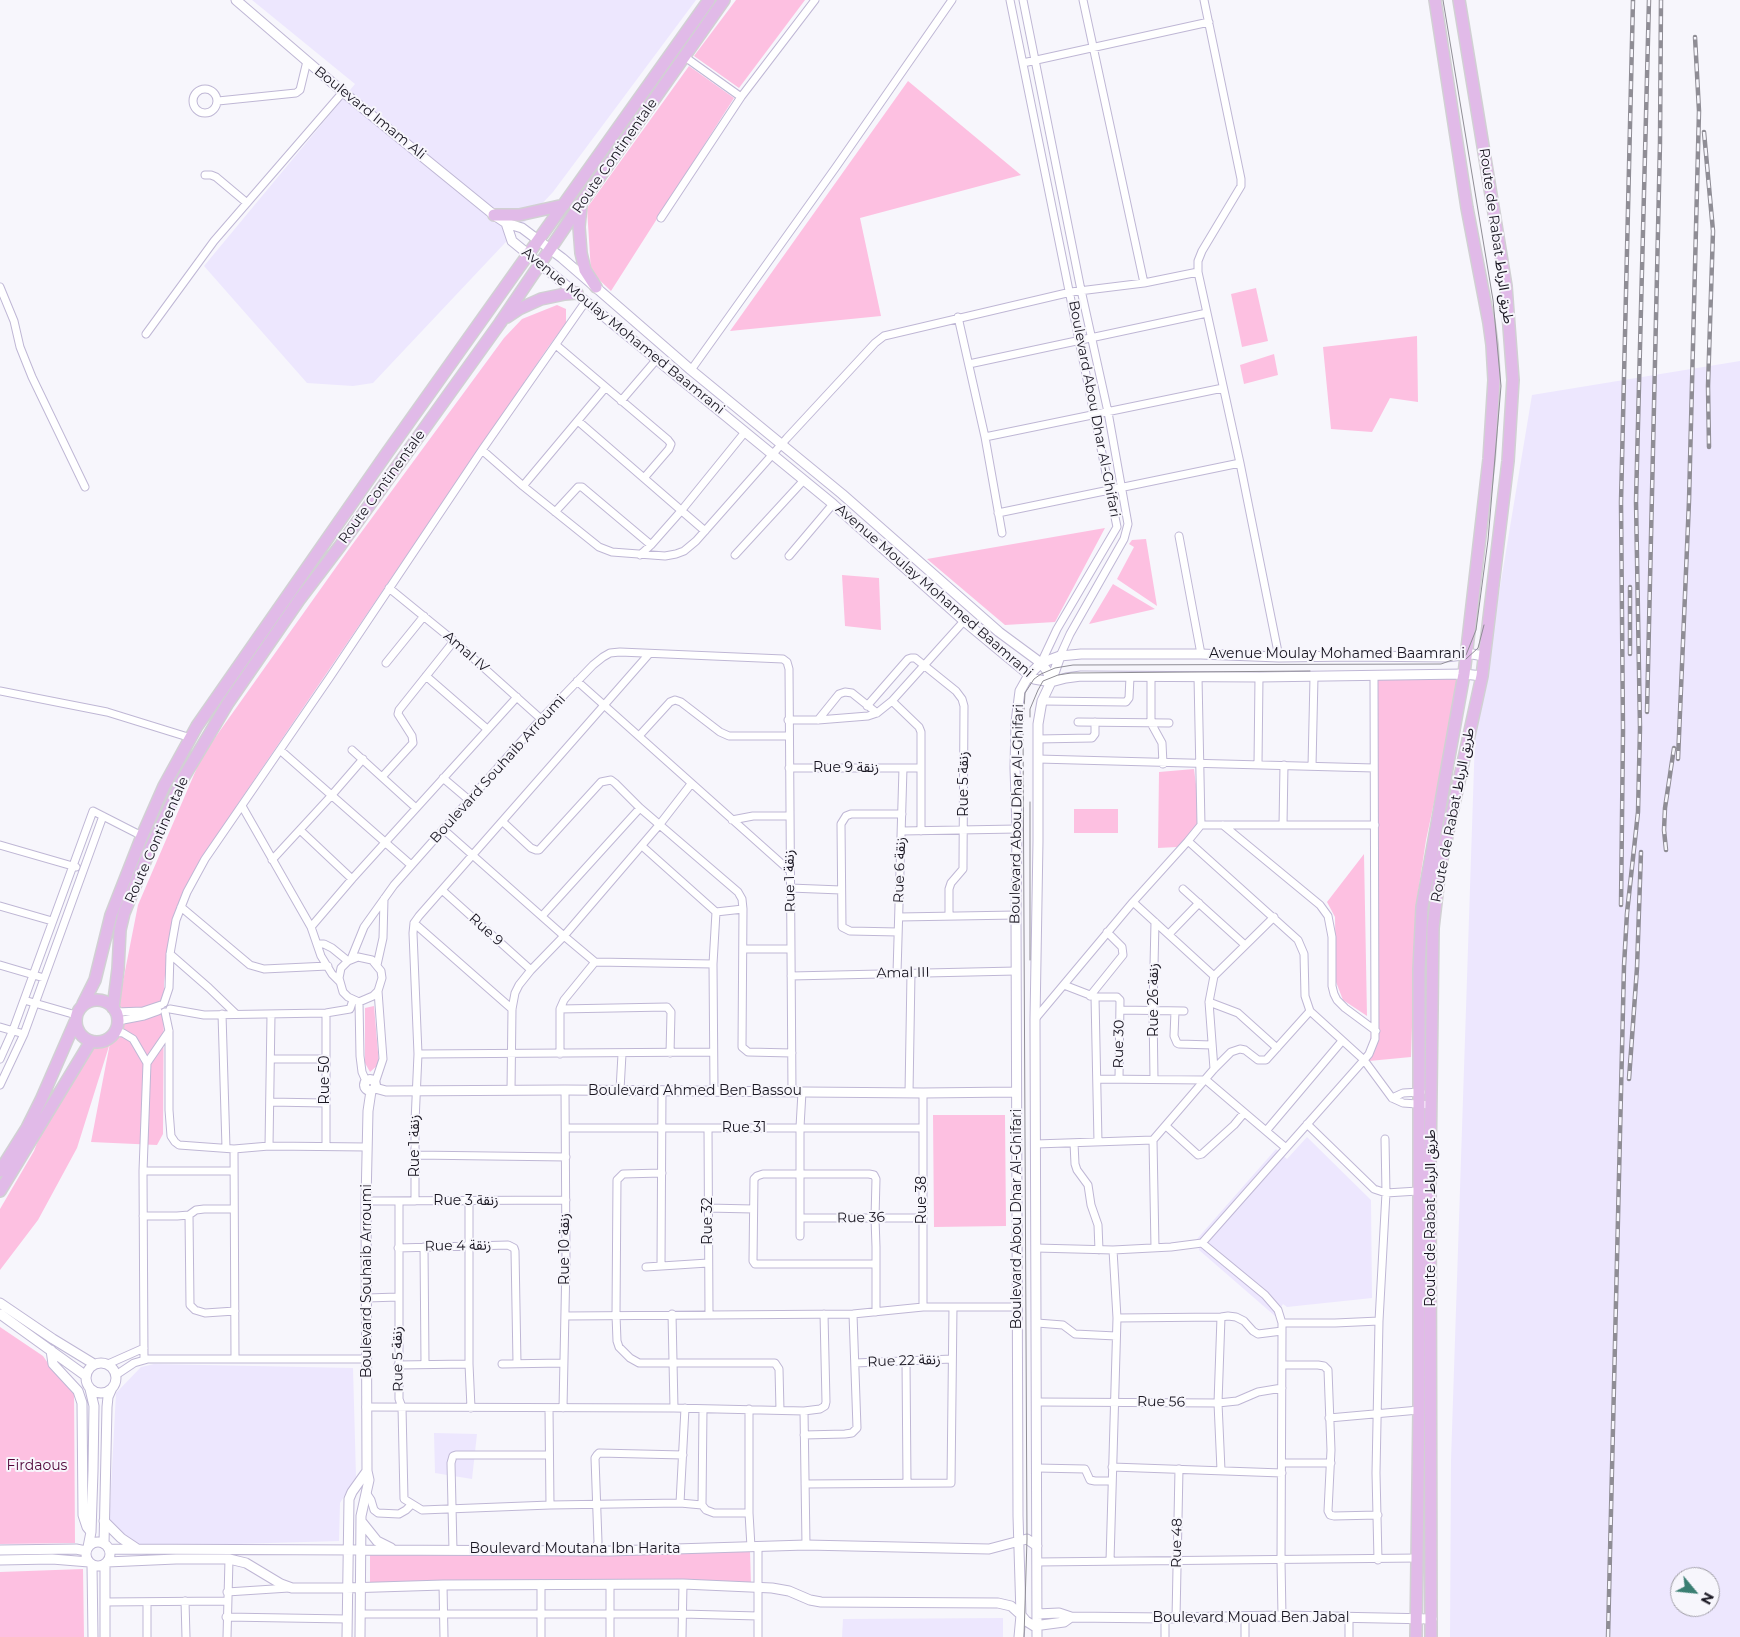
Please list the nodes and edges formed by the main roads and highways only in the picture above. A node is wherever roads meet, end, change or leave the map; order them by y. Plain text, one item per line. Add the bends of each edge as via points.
1 (709, 0) edge
2 (724, 0) edge
3 (1435, 0) edge
4 (1459, 0) edge
5 (582, 202) junction
6 (564, 205) junction
7 (494, 215) road end
8 (596, 287) road end
9 (582, 297) road end
10 (500, 323) junction
11 (83, 1004) junction
12 (76, 1018) junction
13 (115, 1018) junction
14 (91, 1042) junction
15 (0, 1172) edge
16 (0, 1190) edge
17 (1430, 1190) junction
18 (1418, 1191) junction
19 (1416, 1637) edge
20 (1431, 1637) edge

1 - 6 main road, Route Continentale
2 - 5 main road, Route Continentale
3 - 18 main road, Route de Rabat طريق الرباط via 1467,208 1489,323 1494,380 1489,459 1464,674 1422,907
4 - 17 main road, Route de Rabat طريق الرباط via 1506,286 1513,380 1508,461 1482,676 1449,822 1435,903
5 - 8 main road via 579,227 581,253 585,270
5 - 10 main road, Route Continentale
6 - 7 main road via 519,215
6 - 11 main road, Route Continentale via 190,738 142,836 111,915 95,980
9 - 10 main road via 553,296 536,301
10 - 13 main road, Route Continentale via 299,600 228,703 182,780 124,913 120,930
11 - 12 main road
11 - 13 main road via 96,1000 109,1003
12 - 14 main road via 80,1034
12 - 15 main road via 38,1107
13 - 14 main road via 108,1039
14 - 16 main road
17 - 18 main road
17 - 20 main road, Route de Rabat طريق الرباط
18 - 19 main road, Route de Rabat طريق الرباط

